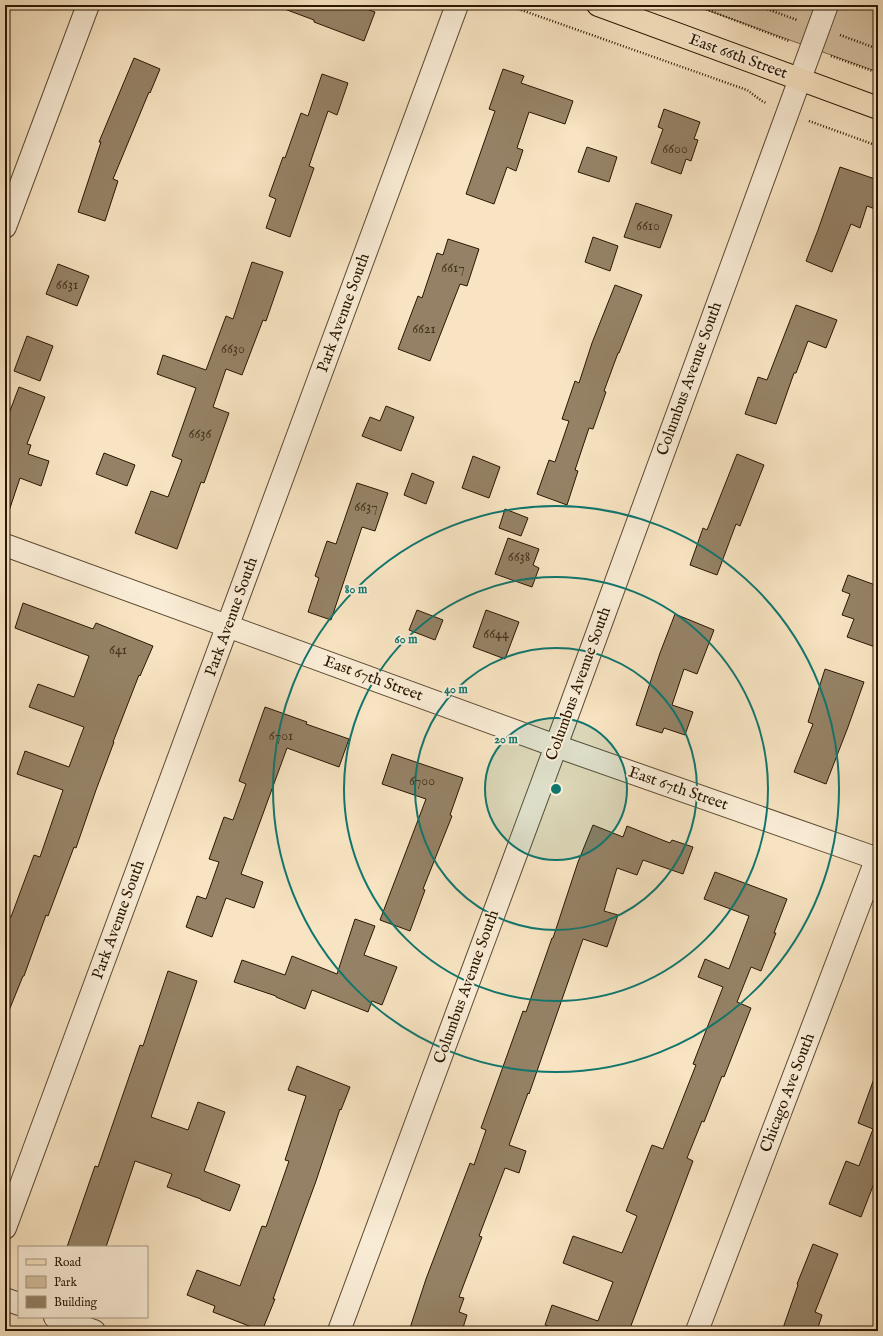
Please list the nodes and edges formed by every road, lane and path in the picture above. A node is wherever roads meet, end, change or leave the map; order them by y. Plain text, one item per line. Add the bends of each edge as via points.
1 (88, 5) edge
2 (457, 5) edge
3 (507, 5) edge
4 (598, 5) edge
5 (695, 5) edge
6 (823, 6) edge
7 (811, 49) junction
8 (878, 73) edge
9 (800, 80) junction
10 (762, 101) dead end
11 (878, 108) edge
12 (810, 122) dead end
13 (878, 146) edge
14 (5, 227) edge
15 (5, 544) edge
16 (228, 626) junction
17 (556, 746) junction
18 (878, 858) edge
19 (5, 1228) edge
20 (5, 1299) edge
21 (18, 1304) edge
22 (59, 1318) edge
23 (94, 1331) edge
24 (339, 1331) edge
25 (697, 1331) edge

1 - 14 street
2 - 16 street, Park Avenue South
3 - 10 path via 747,90
4 - 9 main road, East 66th Street
5 - 7 path
6 - 7 street, Columbus Avenue South
7 - 8 path
7 - 9 street, Columbus Avenue South
9 - 11 main road, East 66th Street
9 - 17 street, Columbus Avenue South
12 - 13 path
15 - 16 street, East 67th Street
16 - 17 street, East 67th Street
16 - 19 street, Park Avenue South
17 - 18 street, East 67th Street
17 - 24 street, Columbus Avenue South
18 - 25 street, Chicago Ave South
20 - 21 street
22 - 23 street

